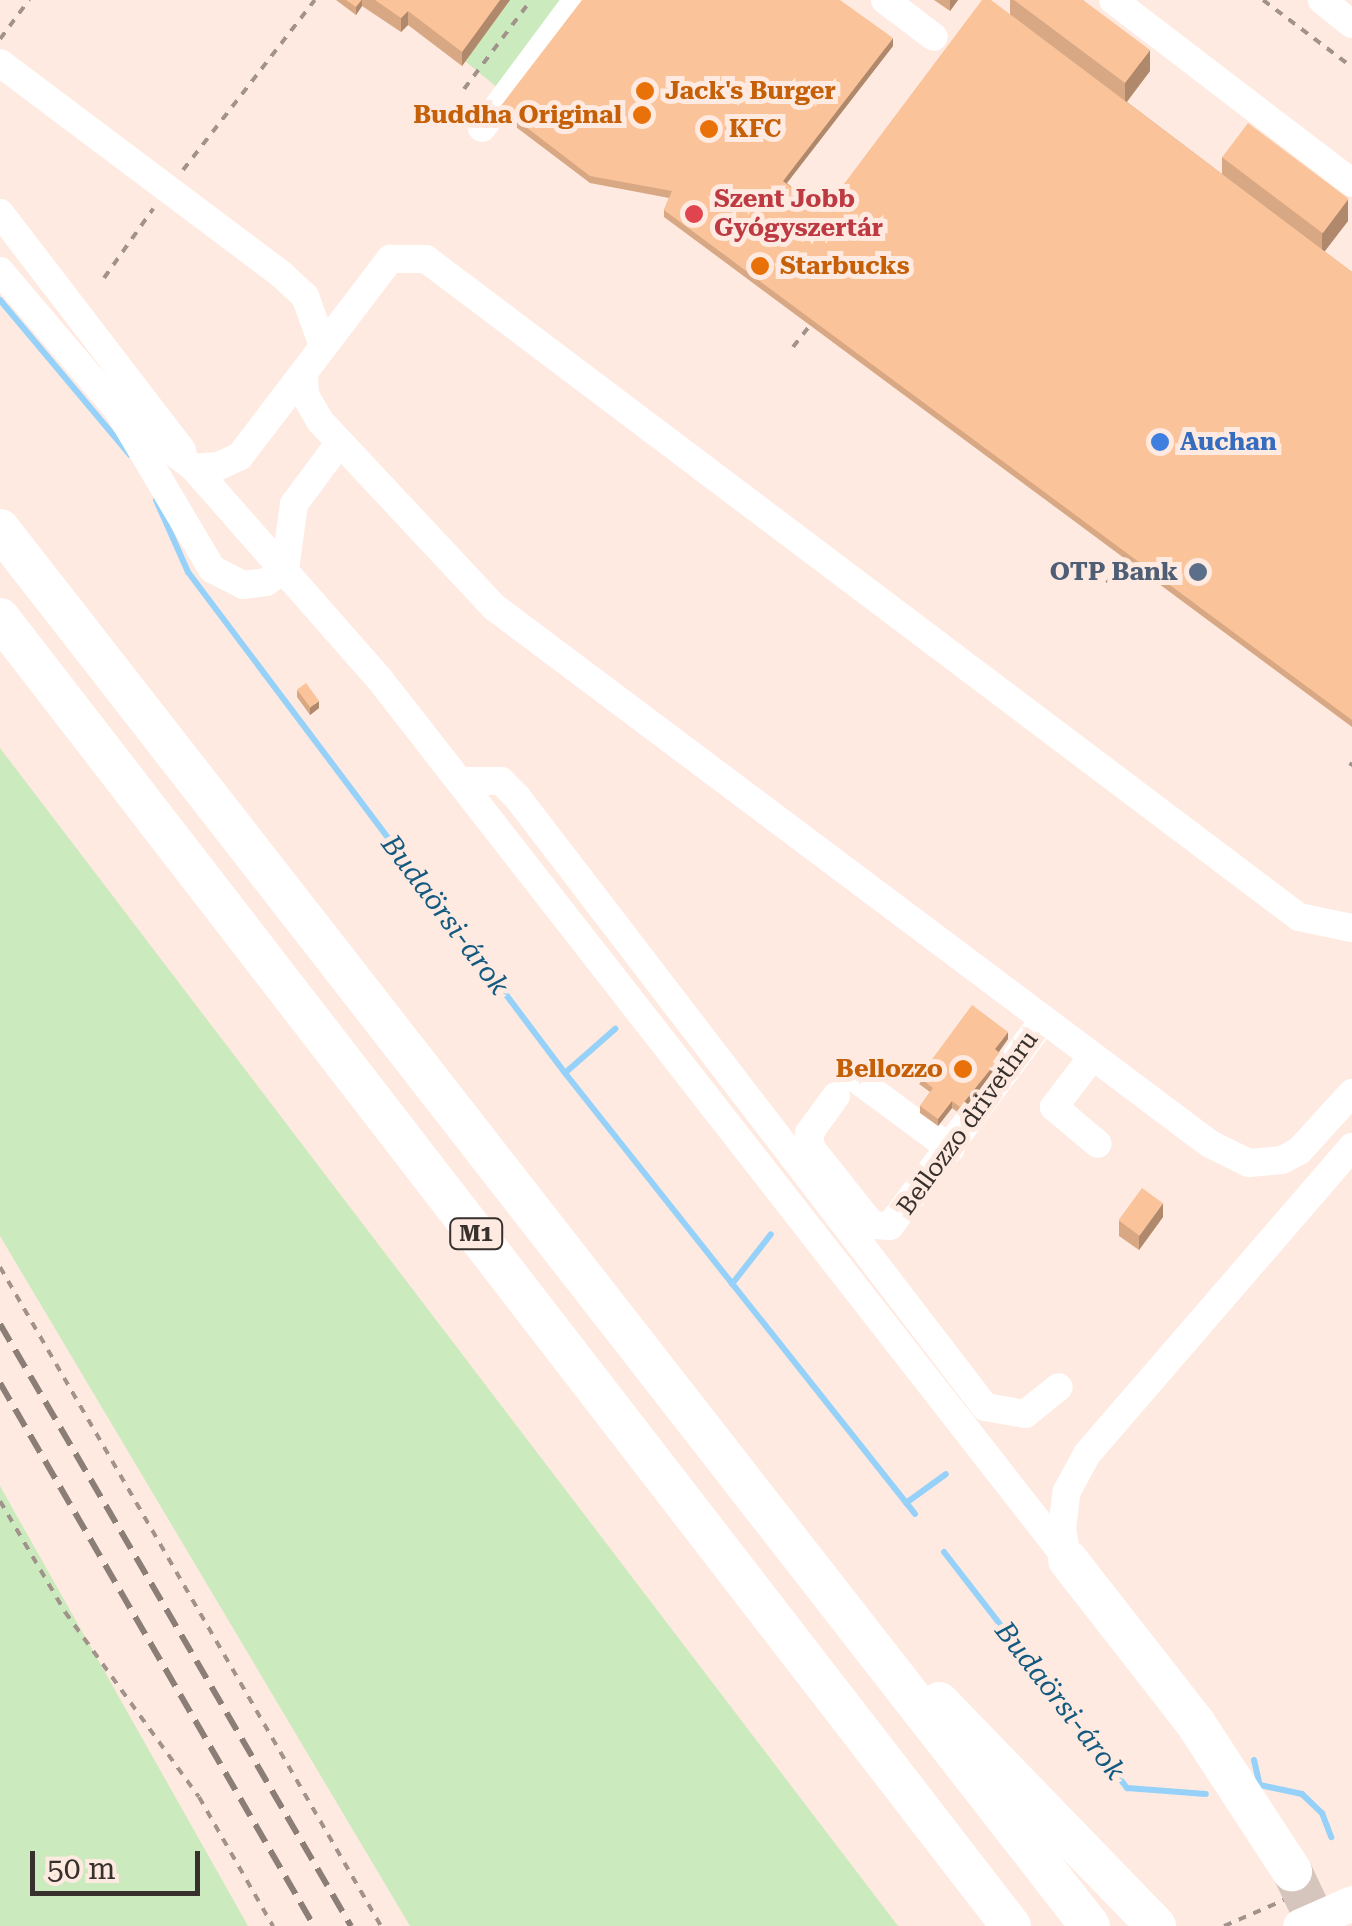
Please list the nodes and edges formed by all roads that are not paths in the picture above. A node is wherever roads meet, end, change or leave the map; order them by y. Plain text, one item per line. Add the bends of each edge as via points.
1 (577, 0) edge
2 (885, 0) edge
3 (1113, 0) edge
4 (1322, 0) edge
5 (1352, 24) edge
6 (934, 38) dead end
7 (0, 63) edge
8 (482, 128) dead end
9 (1352, 183) edge
10 (0, 214) edge
11 (0, 271) edge
12 (361, 292) junction
13 (305, 296) junction
14 (322, 343) junction
15 (304, 375) junction
16 (118, 410) junction
17 (340, 442) junction
18 (194, 468) junction
19 (306, 481) junction
20 (376, 482) junction
21 (0, 529) edge
22 (285, 569) junction
23 (0, 618) edge
24 (463, 780) junction
25 (1352, 928) edge
26 (1044, 1021) junction
27 (1092, 1058) junction
28 (1352, 1093) edge
29 (1098, 1144) dead end
30 (1352, 1146) edge
31 (951, 1149) junction
32 (1059, 1387) dead end
33 (1068, 1560) junction
34 (802, 1565) junction
35 (1292, 1871) tunnel mouth
36 (1352, 1903) edge
37 (1012, 1926) edge
38 (1090, 1926) edge
39 (1156, 1926) edge
40 (1300, 1926) edge

1 - 8 street
2 - 6 street
3 - 9 street
4 - 5 street
7 - 13 street
10 - 18 street
11 - 16 street
12 - 13 street
12 - 14 street
12 - 25 street via 390,260 426,259 1299,917
13 - 14 street
14 - 15 street
15 - 17 street via 310,407
15 - 18 street via 240,456
16 - 18 street
16 - 22 street via 212,568 242,585 266,582
17 - 19 street
17 - 20 street
18 - 22 street
19 - 20 street via 347,474
19 - 22 street via 291,516
20 - 26 street via 521,630
21 - 34 highway, M1
22 - 24 street
23 - 37 highway, M1
24 - 32 street via 500,782 517,797 985,1408 1025,1414
24 - 33 street
26 - 27 street
26 - 31 street, Bellozzo drivethru
27 - 28 street via 1210,1144 1249,1162 1300,1152
27 - 29 street via 1054,1107
30 - 33 street via 1087,1454 1067,1491 1062,1529
31 - 31 street, Bellozzo drivethru via 904,1216 890,1226 872,1225 810,1148 809,1133 851,1086
33 - 35 highway via 1196,1724
34 - 38 highway, M1
34 - 39 highway
36 - 40 main road

